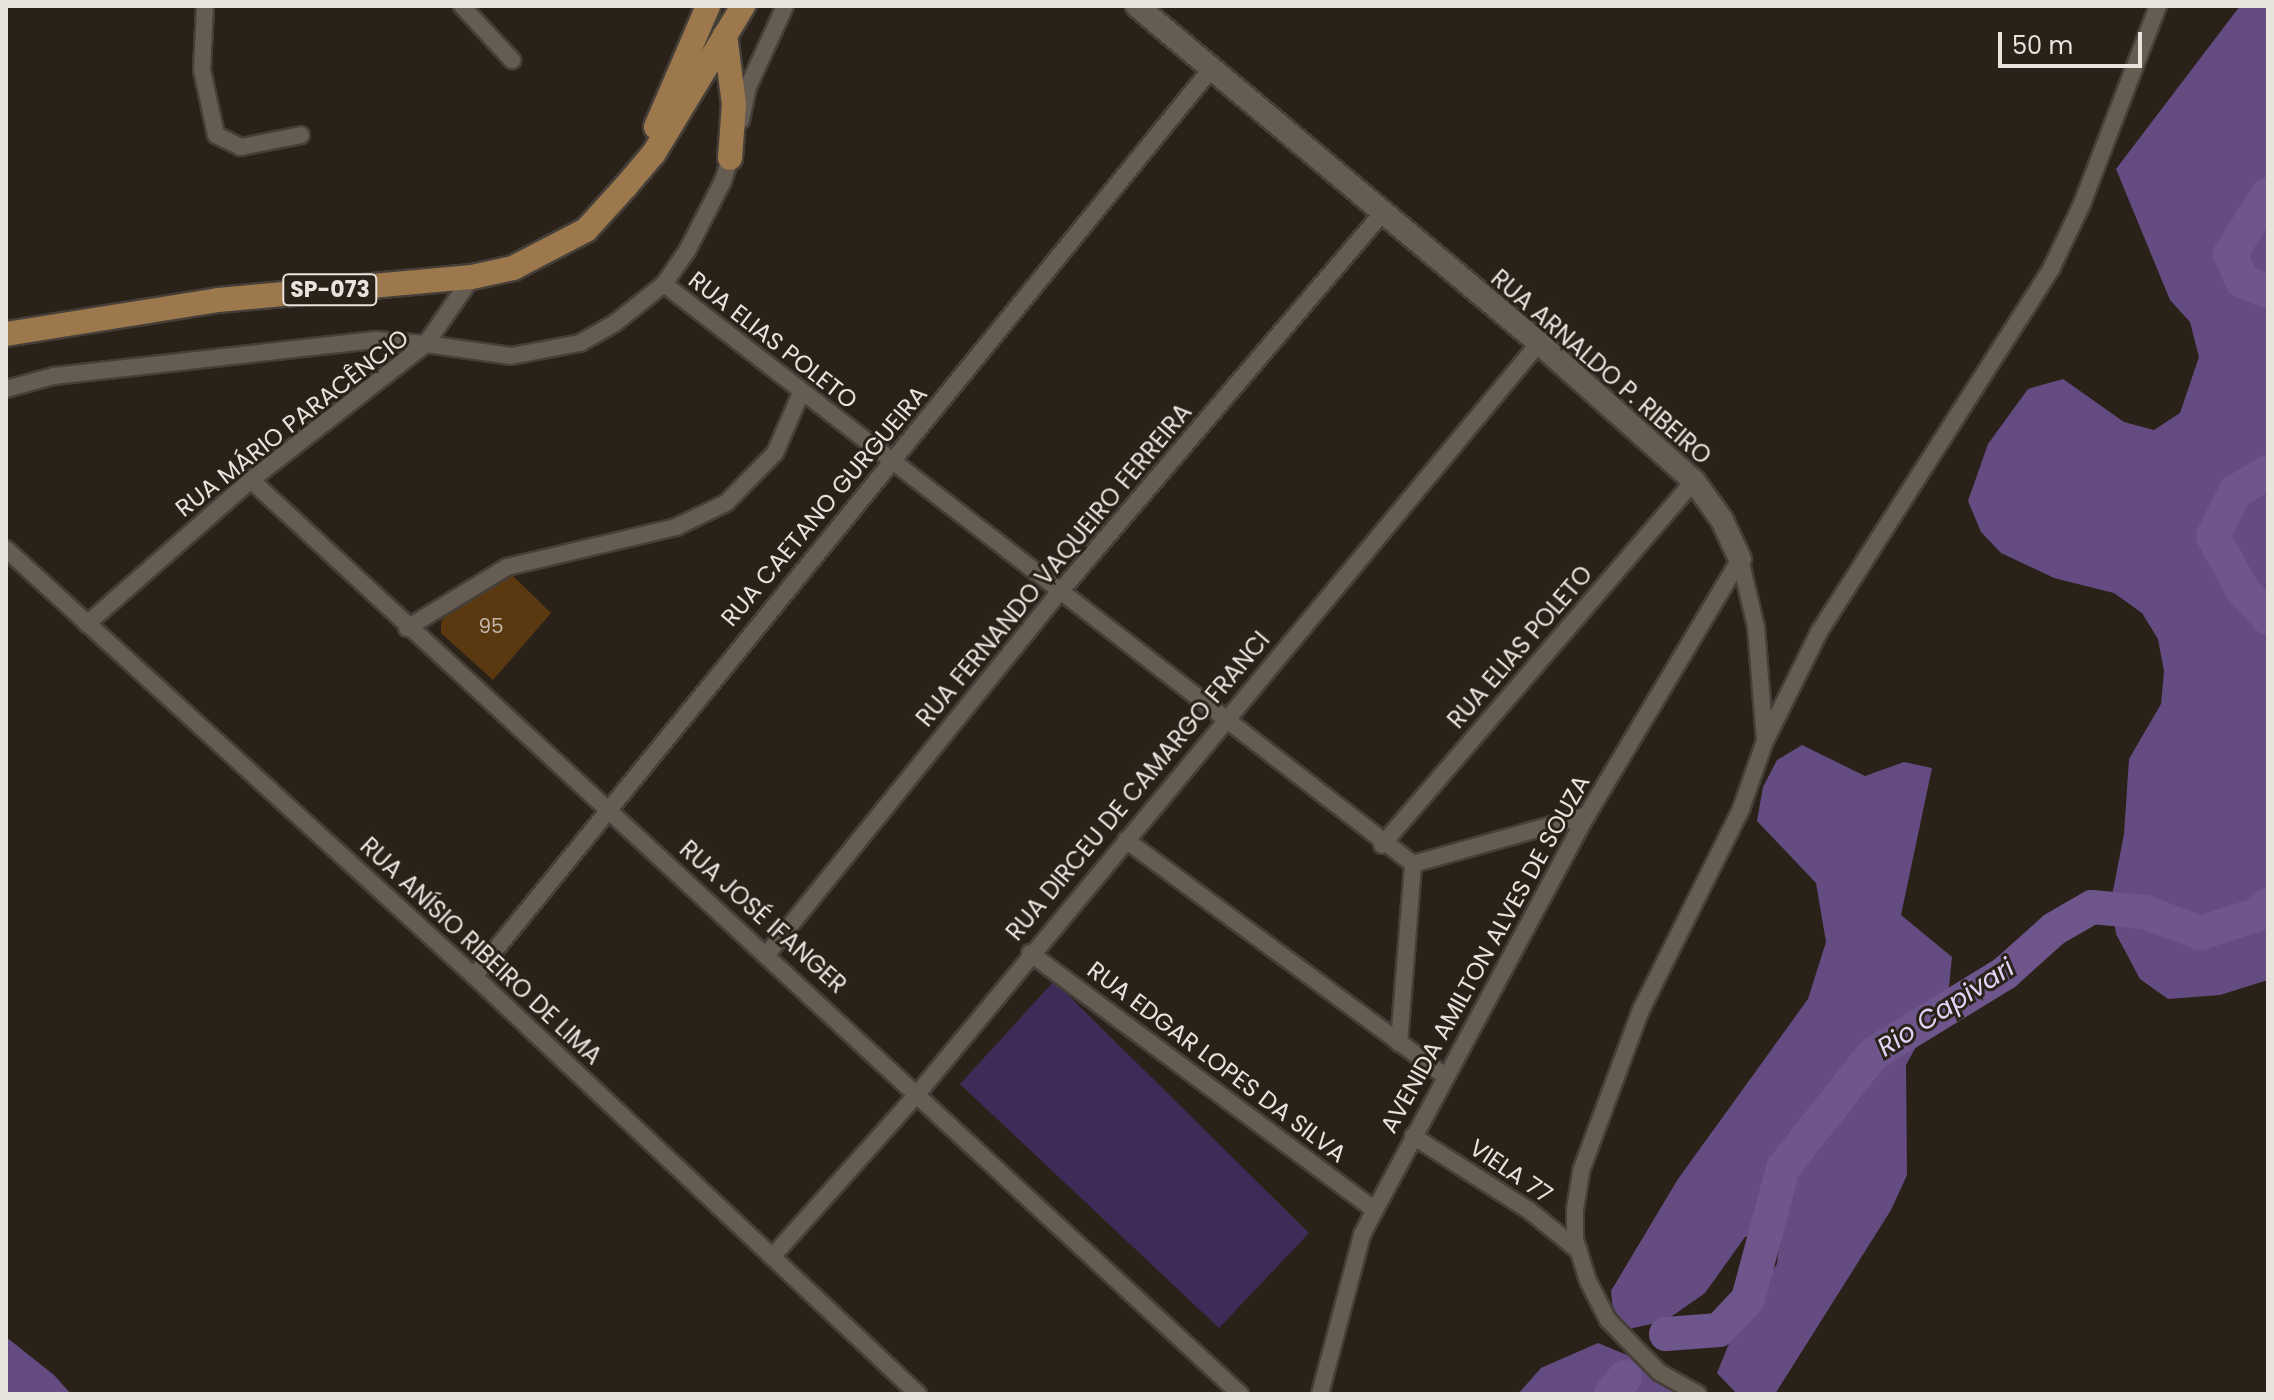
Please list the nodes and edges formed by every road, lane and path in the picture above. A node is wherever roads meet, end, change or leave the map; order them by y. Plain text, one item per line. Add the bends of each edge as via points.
1 (205, 6) edge
2 (462, 6) edge
3 (708, 6) edge
4 (743, 6) edge
5 (785, 6) edge
6 (1137, 6) edge
7 (2158, 6) edge
8 (725, 35) junction
9 (512, 60) dead end
10 (1212, 68) junction
11 (301, 135) dead end
12 (730, 158) junction
13 (626, 186) junction
14 (1382, 213) junction
15 (472, 277) junction
16 (664, 284) junction
17 (6, 334) edge
18 (1539, 343) junction
19 (426, 344) junction
20 (6, 389) edge
21 (801, 393) junction
22 (891, 465) junction
23 (251, 480) junction
24 (1694, 481) junction
25 (6, 549) edge
26 (1740, 559) junction
27 (1059, 593) junction
28 (87, 624) junction
29 (407, 628) junction
30 (1225, 720) junction
31 (1765, 741) junction
32 (606, 808) junction
33 (1587, 815) junction
34 (1126, 840) junction
35 (1382, 845) junction
36 (1413, 864) junction
37 (768, 953) junction
38 (1030, 953) junction
39 (474, 976) junction
40 (1399, 1043) junction
41 (1445, 1076) junction
42 (918, 1093) junction
43 (1413, 1136) junction
44 (1375, 1210) junction
45 (1579, 1251) junction
46 (772, 1257) junction
47 (918, 1394) edge
48 (1240, 1394) edge
49 (1320, 1394) edge
50 (1698, 1394) edge

1 - 11 street via 202,70 216,135 241,147
2 - 9 street
3 - 13 main road, SP-073
4 - 8 main road, SP-073
5 - 12 street, RUA MÁRIO PARACÊNCIO via 748,87
6 - 10 street, RUA ARNALDO P. RIBEIRO
7 - 31 street via 2082,204 2052,267 1819,632
8 - 12 main road via 734,104
8 - 13 main road, SP-073 via 654,153
10 - 14 street, RUA ARNALDO P. RIBEIRO
10 - 22 street, RUA CAETANO GURGUEIRA
12 - 16 street, RUA MÁRIO PARACÊNCIO via 706,219
13 - 15 main road, SP-073 via 586,230 513,268
14 - 18 street, RUA ARNALDO P. RIBEIRO
14 - 27 street, RUA FERNANDO VAQUEIRO FERREIRA
15 - 17 main road, SP-073 via 218,300
15 - 19 street
16 - 19 street, RUA MÁRIO PARACÊNCIO via 615,323 580,343 547,352 511,356
16 - 21 street, RUA ELIAS POLETO
18 - 24 street, RUA ARNALDO P. RIBEIRO
18 - 30 street, RUA DIRCEU DE CAMARGO FRANCI
19 - 20 street via 377,340 54,376
19 - 23 street, RUA MÁRIO PARACÊNCIO
21 - 22 street, RUA ELIAS POLETO
21 - 29 street via 775,453 726,503 676,527 507,567
22 - 27 street, RUA ELIAS POLETO
22 - 32 street, RUA CAETANO GURGUEIRA
23 - 28 street, RUA MÁRIO PARACÊNCIO
23 - 29 street, RUA JOSÉ IFANGER
24 - 26 street, RUA ARNALDO P. RIBEIRO via 1722,520
24 - 35 street, RUA ELIAS POLETO
25 - 28 street, RUA ANÍSIO RIBEIRO DE LIMA
26 - 31 street, RUA ARNALDO P. RIBEIRO via 1756,627
26 - 33 street, AVENIDA AMILTON ALVES DE SOUZA
27 - 30 street, RUA ELIAS POLETO
27 - 37 street, RUA FERNANDO VAQUEIRO FERREIRA
28 - 39 street, RUA ANÍSIO RIBEIRO DE LIMA
29 - 32 street, RUA JOSÉ IFANGER
30 - 34 street, RUA DIRCEU DE CAMARGO FRANCI
30 - 35 street, RUA ELIAS POLETO
31 - 45 street, RUA ARNALDO P. RIBEIRO via 1741,809 1641,1010 1581,1171 1575,1210
32 - 37 street, RUA JOSÉ IFANGER
32 - 39 street, RUA CAETANO GURGUEIRA
33 - 36 street
33 - 41 street, AVENIDA AMILTON ALVES DE SOUZA
34 - 38 street, RUA DIRCEU DE CAMARGO FRANCI
34 - 40 street
35 - 36 street, RUA ELIAS POLETO
36 - 40 street
37 - 42 street, RUA JOSÉ IFANGER
38 - 42 street, RUA DIRCEU DE CAMARGO FRANCI
38 - 44 street, RUA EDGAR LOPES DA SILVA
39 - 46 street, RUA ANÍSIO RIBEIRO DE LIMA
40 - 41 street
41 - 43 street, AVENIDA AMILTON ALVES DE SOUZA
42 - 46 street, RUA DIRCEU DE CAMARGO FRANCI
42 - 48 street, RUA JOSÉ IFANGER
43 - 44 street, AVENIDA AMILTON ALVES DE SOUZA
43 - 45 street, VIELA 77 via 1530,1211
44 - 49 street, AVENIDA AMILTON ALVES DE SOUZA via 1362,1235
45 - 50 street, RUA ARNALDO P. RIBEIRO via 1608,1320 1630,1348
46 - 47 street, RUA ANÍSIO RIBEIRO DE LIMA

